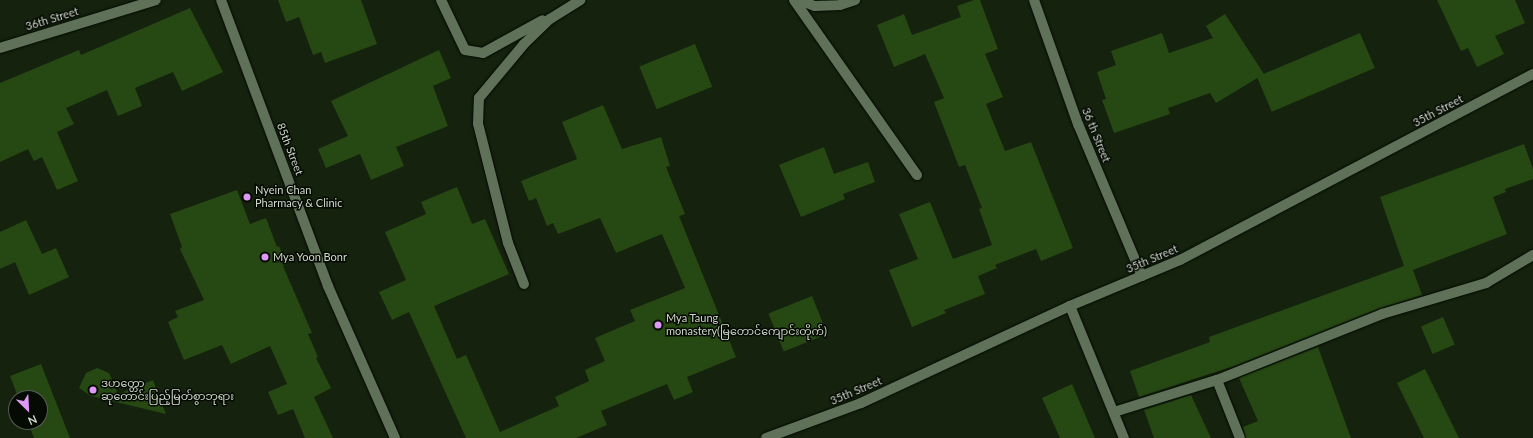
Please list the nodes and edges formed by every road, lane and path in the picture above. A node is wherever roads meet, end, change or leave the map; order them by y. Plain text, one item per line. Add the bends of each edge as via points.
1 (156, 0) edge
2 (221, 0) edge
3 (441, 0) edge
4 (580, 0) edge
5 (794, 0) edge
6 (799, 0) edge
7 (855, 0) edge
8 (1034, 0) edge
9 (0, 48) edge
10 (1533, 74) edge
11 (917, 175) dead end
12 (1533, 255) edge
13 (1142, 276) junction
14 (524, 284) dead end
15 (1070, 306) junction
16 (1217, 380) junction
17 (1114, 412) junction
18 (395, 438) edge
19 (766, 438) edge
20 (1124, 438) edge
21 (1240, 438) edge

1 - 9 street, 36th Street
2 - 18 street, 85th Street via 328,286
3 - 4 street via 465,50 483,53
4 - 14 street via 550,19 524,44 479,98 478,124 508,243
5 - 11 street
6 - 7 street via 815,6
8 - 13 street, 36 th Street via 1078,124
10 - 13 street, 35th Street via 1180,260
12 - 16 street via 1486,283 1382,314
13 - 15 street, 35th Street
15 - 17 street
15 - 19 street, 35th Street via 861,403
16 - 17 street
16 - 21 street
17 - 20 street

